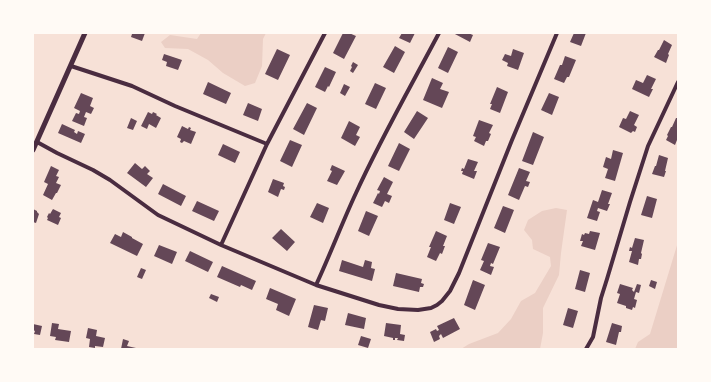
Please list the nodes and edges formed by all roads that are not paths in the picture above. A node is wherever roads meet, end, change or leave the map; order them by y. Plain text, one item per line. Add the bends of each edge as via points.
1 (85, 33) edge
2 (325, 33) edge
3 (439, 33) edge
4 (557, 33) edge
5 (71, 66) junction
6 (678, 82) edge
7 (37, 142) junction
8 (267, 144) junction
9 (33, 150) edge
10 (221, 245) junction
11 (316, 285) junction
12 (586, 349) edge

1 - 5 street
2 - 8 street
3 - 11 street via 355,194
4 - 11 street via 459,273 442,301 431,308 398,309
5 - 7 street
5 - 8 street via 132,86
6 - 12 street via 648,146 601,298 593,337
7 - 9 street
7 - 10 street via 110,180 158,215
8 - 10 street
10 - 11 street

